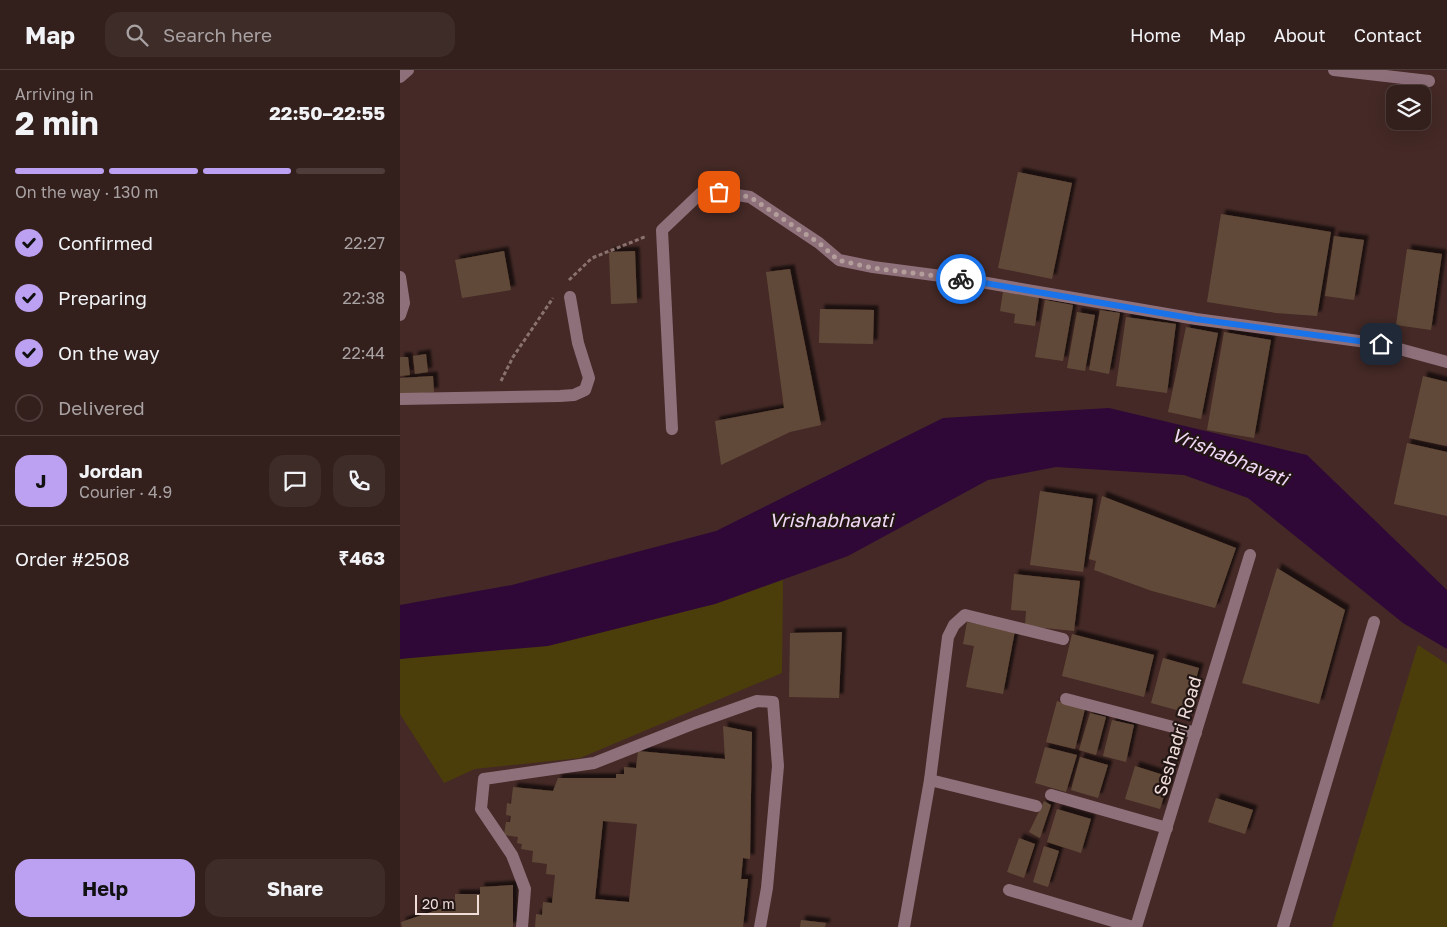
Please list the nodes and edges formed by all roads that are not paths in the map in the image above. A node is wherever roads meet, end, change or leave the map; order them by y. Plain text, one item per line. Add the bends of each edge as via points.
1 (408, 70) edge
2 (1334, 70) edge
3 (400, 77) edge
4 (1429, 81) dead end
5 (400, 277) edge
6 (570, 297) dead end
7 (400, 315) edge
8 (1447, 362) edge
9 (400, 399) edge
10 (672, 429) dead end
11 (1250, 555) dead end
12 (1374, 622) dead end
13 (1063, 638) dead end
14 (1066, 699) dead end
15 (1196, 734) junction
16 (930, 780) junction
17 (1050, 795) dead end
18 (1036, 806) dead end
19 (1167, 828) junction
20 (1009, 890) dead end
21 (522, 927) edge
22 (760, 927) edge
23 (904, 927) edge
24 (1135, 927) edge
25 (1283, 927) edge

1 - 3 street
2 - 4 street
5 - 7 street via 404,303
6 - 9 street via 578,343 589,378 585,390 560,396
8 - 10 street via 1381,344 1196,319 838,260 819,243 750,197 704,190 662,230
11 - 15 street, Seshadri Road
12 - 25 street
13 - 16 street via 965,615 954,625 948,637
14 - 15 street
15 - 19 street, Seshadri Road
16 - 18 street
16 - 23 street
17 - 19 street
19 - 24 street, Seshadri Road
20 - 24 street
21 - 22 street via 525,889 512,855 481,809 484,780 594,763 757,701 773,702 778,766 767,888

